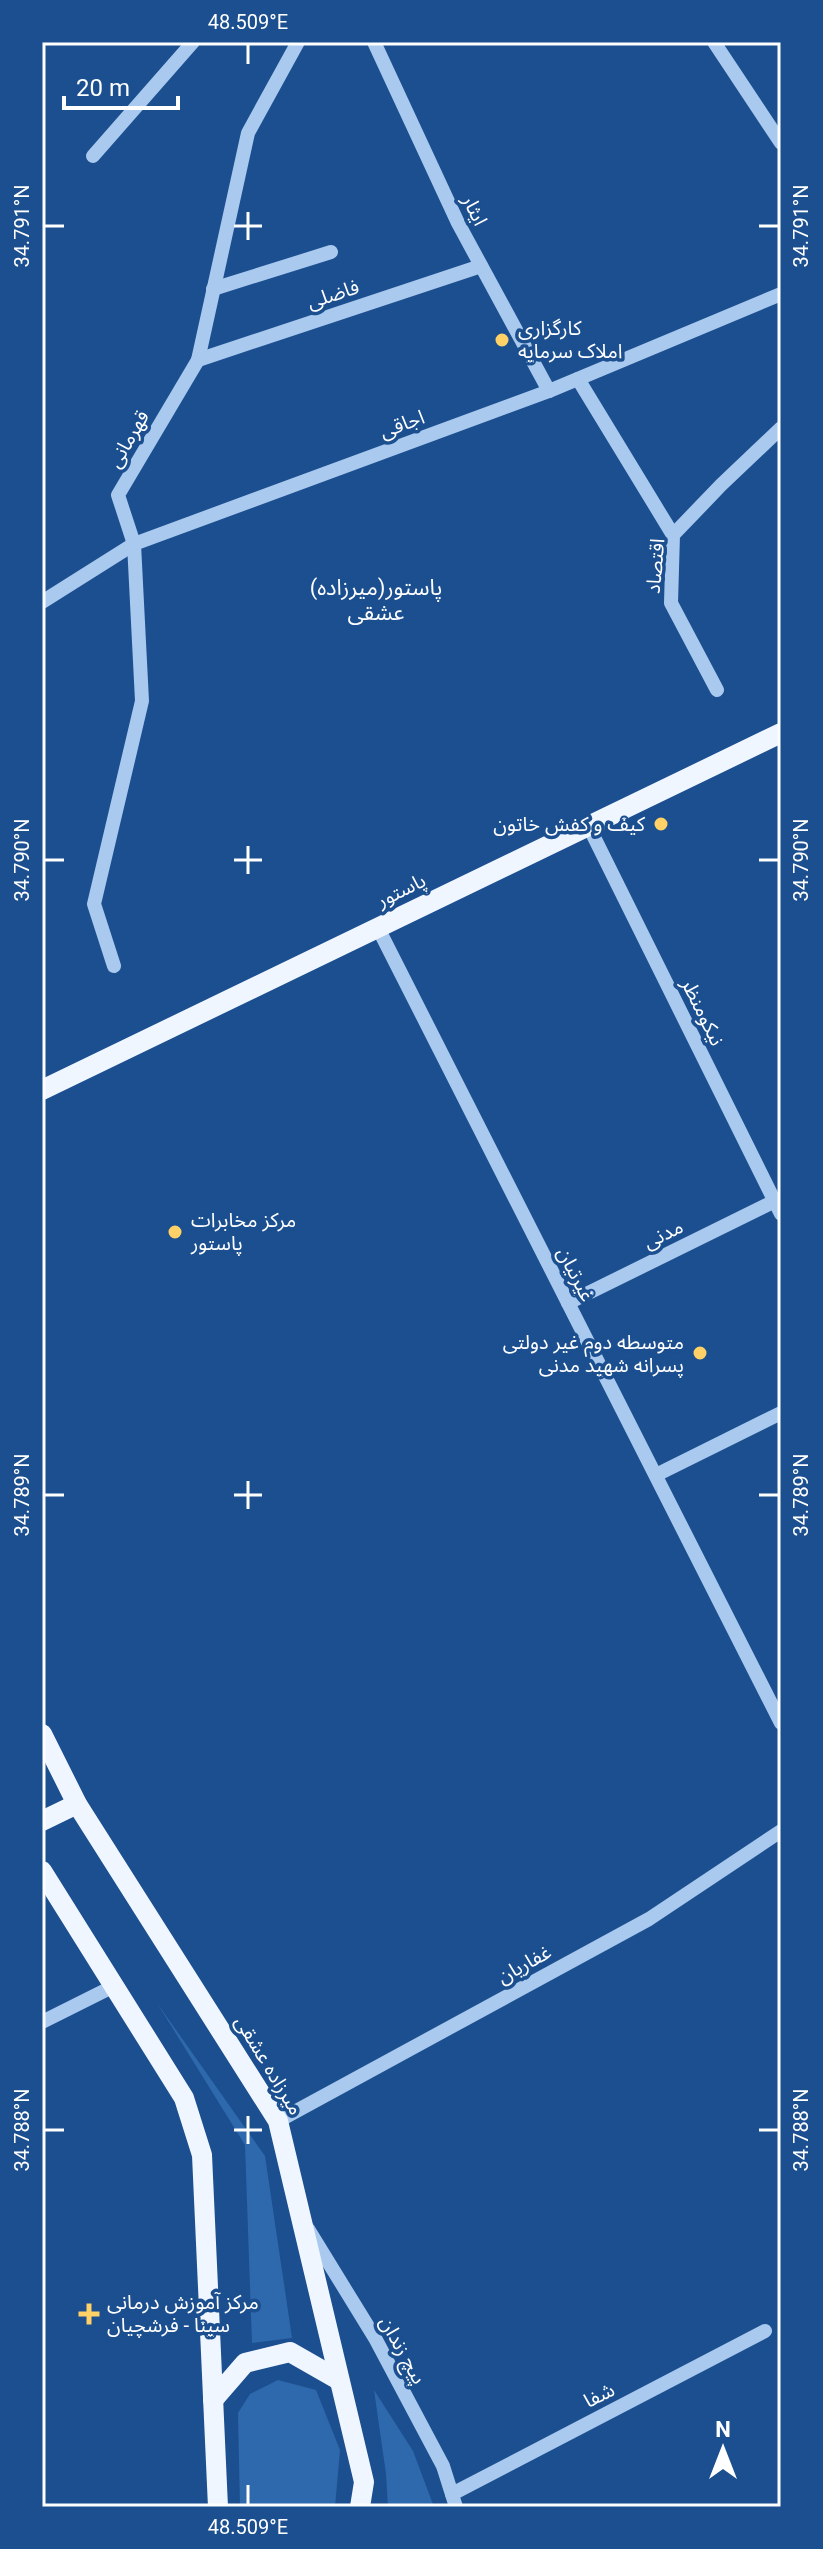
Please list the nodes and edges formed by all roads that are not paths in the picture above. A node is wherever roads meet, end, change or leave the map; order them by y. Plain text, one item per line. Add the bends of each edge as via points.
1 (193, 42) edge
2 (298, 42) edge
3 (374, 42) edge
4 (714, 42) edge
5 (781, 143) edge
6 (93, 156) dead end
7 (331, 252) dead end
8 (481, 266) junction
9 (213, 289) junction
10 (781, 294) edge
11 (198, 360) junction
12 (578, 379) junction
13 (549, 391) junction
14 (781, 428) edge
15 (673, 535) junction
16 (134, 544) junction
17 (42, 602) edge
18 (717, 690) dead end
19 (781, 733) edge
20 (589, 827) junction
21 (378, 928) junction
22 (114, 966) dead end
23 (42, 1090) edge
24 (778, 1208) edge
25 (568, 1303) junction
26 (781, 1413) edge
27 (656, 1475) junction
28 (781, 1723) edge
29 (42, 1734) edge
30 (77, 1804) junction
31 (42, 1821) edge
32 (781, 1831) edge
33 (42, 1871) edge
34 (114, 1986) junction
35 (42, 2022) edge
36 (278, 2121) junction
37 (301, 2219) junction
38 (765, 2331) dead end
39 (339, 2380) junction
40 (213, 2400) junction
41 (454, 2500) edge
42 (218, 2507) edge
43 (360, 2507) edge

1 - 6 street
2 - 9 street, قهرمانی via 248,133
3 - 8 street, ایثار
4 - 5 street
7 - 9 street
8 - 11 street, فاضلی
8 - 13 street, ایثار
9 - 11 street, قهرمانی
10 - 12 street, اجاقی
11 - 16 street, قهرمانی via 118,495
12 - 13 street, اجاقی
12 - 15 street
13 - 16 street, اجاقی
14 - 15 street, اقتصاد
15 - 18 street, اقتصاد via 671,603
16 - 17 street, اجاقی
16 - 22 street, قهرمانی via 142,701 94,904
19 - 20 main road, پاستور
20 - 21 main road, پاستور
20 - 24 street, نیکومنظر
21 - 23 main road, پاستور
21 - 25 street, غیرتیان
24 - 25 street, مدنی
25 - 27 street, غیرتیان
26 - 27 street
27 - 28 street, غیرتیان
29 - 30 main road, میرزاده عشقی
30 - 31 main road
30 - 36 main road, میرزاده عشقی
32 - 36 street, غفاریان via 649,1919
33 - 34 main road
34 - 35 street
34 - 40 main road via 184,2098 202,2155
36 - 37 main road, میرزاده عشقی
37 - 39 main road, میرزاده عشقی
37 - 41 street, پیچ زندان via 375,2338 443,2466
38 - 41 street, شفا
39 - 40 main road via 290,2352 245,2363
39 - 43 main road, میرزاده عشقی via 364,2482
40 - 42 main road

